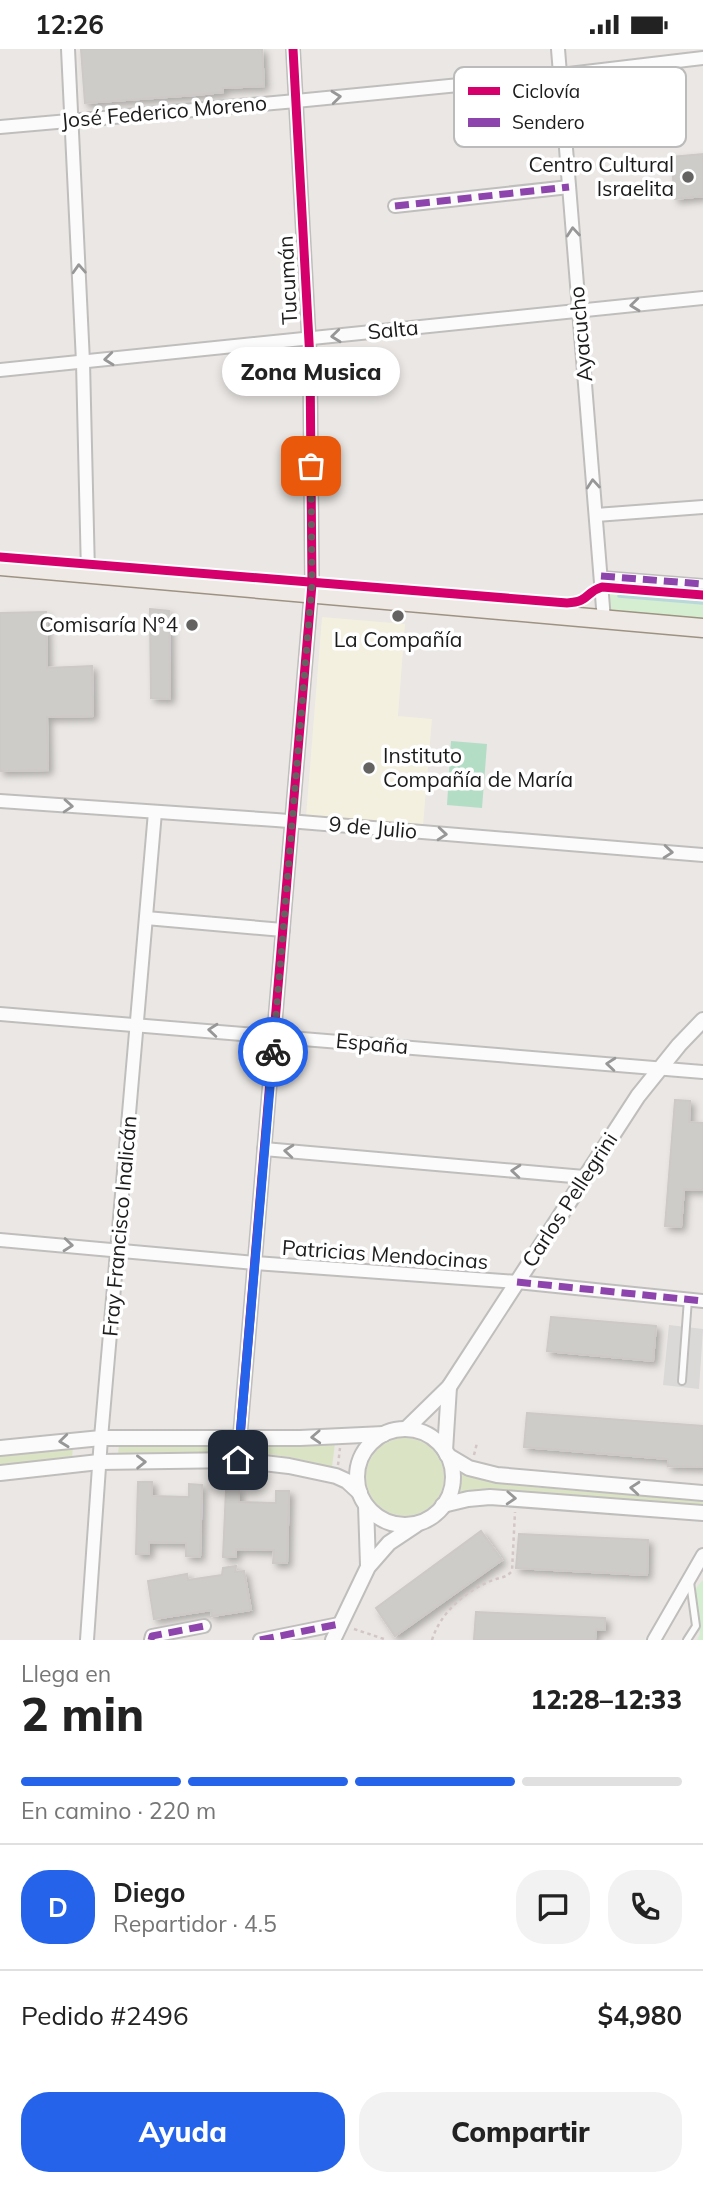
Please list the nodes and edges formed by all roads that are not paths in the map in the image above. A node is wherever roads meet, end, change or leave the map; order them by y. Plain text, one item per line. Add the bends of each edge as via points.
1 (68, 49) edge
2 (293, 49) edge
3 (558, 49) edge
4 (703, 58) edge
5 (559, 67) edge
6 (627, 67) edge
7 (454, 85) edge
8 (296, 101) junction
9 (71, 120) junction
10 (0, 127) edge
11 (566, 147) edge
12 (569, 187) junction
13 (395, 206) dead end
14 (703, 299) edge
15 (579, 311) junction
16 (309, 338) junction
17 (83, 362) junction
18 (0, 370) edge
19 (703, 507) edge
20 (596, 515) junction
21 (0, 566) edge
22 (88, 573) junction
23 (601, 576) junction
24 (703, 584) edge
25 (311, 594) junction
26 (604, 619) junction
27 (703, 628) edge
28 (0, 801) edge
29 (155, 811) junction
30 (292, 822) junction
31 (703, 855) edge
32 (146, 918) junction
33 (283, 930) junction
34 (0, 1014) edge
35 (703, 1020) edge
36 (138, 1023) junction
37 (274, 1036) junction
38 (660, 1068) junction
39 (703, 1072) edge
40 (264, 1149) junction
41 (584, 1177) junction
42 (0, 1240) edge
43 (119, 1249) junction
44 (255, 1263) junction
45 (517, 1282) junction
46 (688, 1299) junction
47 (703, 1301) edge
48 (682, 1381) dead end
49 (449, 1388) junction
50 (406, 1429) junction
51 (384, 1434) junction
52 (101, 1438) junction
53 (240, 1438) junction
54 (0, 1448) edge
55 (446, 1453) junction
56 (238, 1460) junction
57 (99, 1462) junction
58 (0, 1473) edge
59 (703, 1493) edge
60 (363, 1499) junction
61 (443, 1505) junction
62 (703, 1514) edge
63 (418, 1523) junction
64 (703, 1555) edge
65 (368, 1567) junction
66 (690, 1579) junction
67 (339, 1624) junction
68 (204, 1626) dead end
69 (87, 1640) edge
70 (151, 1640) edge
71 (260, 1640) edge
72 (333, 1640) edge
73 (654, 1640) edge
74 (687, 1640) edge

1 - 9 street
2 - 8 street, Tucumán
3 - 5 street, Ayacucho
4 - 6 street, José Federico Moreno
8 -> 7 street, José Federico Moreno
8 - 9 street, José Federico Moreno
8 - 16 street, Tucumán
9 - 10 street, José Federico Moreno
17 -> 9 street
11 - 12 street, Ayacucho
12 - 13 street
15 -> 12 street, Ayacucho
14 -> 15 street, Salta
15 -> 16 street, Salta
20 -> 15 street, Ayacucho
16 -> 17 street, Salta
16 - 25 street, Tucumán
17 - 18 street, Salta
17 - 22 street
19 - 20 street
20 - 23 street, Ayacucho
21 - 22 main road
22 - 25 main road
23 - 24 street
23 - 26 street, Ayacucho
25 - 26 main road
25 - 30 street, Tucumán
26 - 27 main road
28 -> 29 street, 9 de Julio
29 - 30 street, 9 de Julio
29 - 32 street, Fray Francisco Inalicán
30 -> 31 street, 9 de Julio
30 - 33 street, Tucumán
32 - 33 street
32 - 36 street, Fray Francisco Inalicán
33 - 37 street, Tucumán
34 - 36 street, España
35 - 38 street, Carlos Pellegrini
37 -> 36 street, España
36 - 43 street, Fray Francisco Inalicán
38 -> 37 street, España
37 - 40 street, Tucumán
38 - 39 street, España
38 - 41 street, Carlos Pellegrini
41 -> 40 street
40 - 44 street, Tucumán
41 - 45 street, Carlos Pellegrini
42 -> 43 street, Patricias Mendocinas
43 - 44 street, Patricias Mendocinas
43 - 52 street, Fray Francisco Inalicán
44 - 45 street, Patricias Mendocinas
44 - 53 street, Tucumán
45 - 46 street, Patricias Mendocinas
45 - 49 street, Carlos Pellegrini
46 - 47 street, Patricias Mendocinas
46 - 48 lane
49 - 50 street, Carlos Pellegrini
49 - 55 street, Carlos Pellegrini
50 - 51 street
50 - 55 street via 425,1433
51 -> 53 street
51 - 60 street via 373,1441 359,1462 357,1483
52 - 53 street
52 -> 54 street
52 - 57 street, Fray Francisco Inalicán
53 - 56 street, Tucumán
59 -> 55 street via 497,1475 469,1468
55 - 61 street via 452,1481
57 -> 56 street
56 - 60 street via 336,1476
57 - 58 street
57 - 69 street, Fray Francisco Inalicán
60 - 63 street via 389,1523
60 - 65 street
61 -> 62 street via 479,1498 516,1499
61 - 63 street
63 - 65 street via 389,1543
64 - 66 street
65 - 67 street
66 - 73 street
66 - 74 lane via 696,1626
67 - 71 street
67 - 72 street
68 - 70 street via 152,1636

